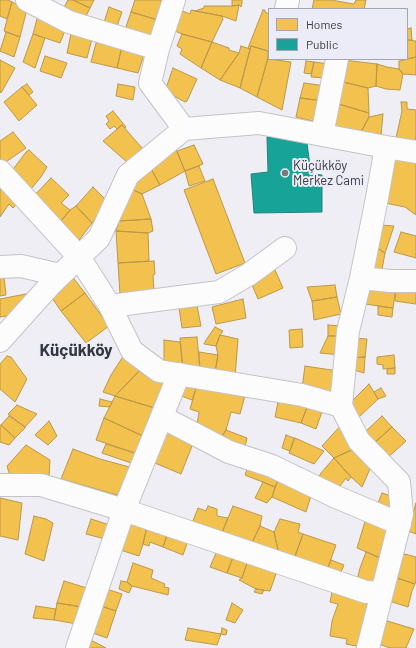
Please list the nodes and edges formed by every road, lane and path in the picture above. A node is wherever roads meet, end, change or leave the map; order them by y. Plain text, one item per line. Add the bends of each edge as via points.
1 (27, 0) edge
2 (174, 0) edge
3 (158, 49) junction
4 (337, 60) edge
5 (184, 129) junction
6 (322, 135) junction
7 (386, 147) junction
8 (416, 152) edge
9 (0, 171) edge
10 (285, 248) dead end
11 (79, 257) junction
12 (0, 267) edge
13 (60, 275) junction
14 (361, 278) junction
15 (416, 281) edge
16 (110, 306) junction
17 (0, 341) edge
18 (179, 374) junction
19 (341, 406) junction
20 (162, 417) junction
21 (0, 485) edge
22 (408, 497) edge
23 (124, 510) junction
24 (400, 524) junction
25 (382, 594) junction
26 (77, 648) edge
27 (368, 648) edge

1 - 3 street via 69,22
2 - 3 street
3 - 5 street via 150,83
4 - 6 street
5 - 6 street via 258,123
5 - 11 street via 128,175 99,238
6 - 7 street
7 - 8 street
7 - 14 street
9 - 11 street
10 - 16 street via 219,292
11 - 13 street
11 - 16 street
12 - 13 street via 21,266
13 - 17 street
14 - 15 street
14 - 19 street via 348,331
16 - 18 street via 132,351 159,371
18 - 19 street via 302,394
18 - 20 street
19 - 22 street via 359,441 398,482
20 - 23 street
20 - 24 street via 229,452 272,466
21 - 23 street via 41,485
22 - 24 street
23 - 25 street via 366,592
23 - 26 street
24 - 25 street
25 - 27 street

